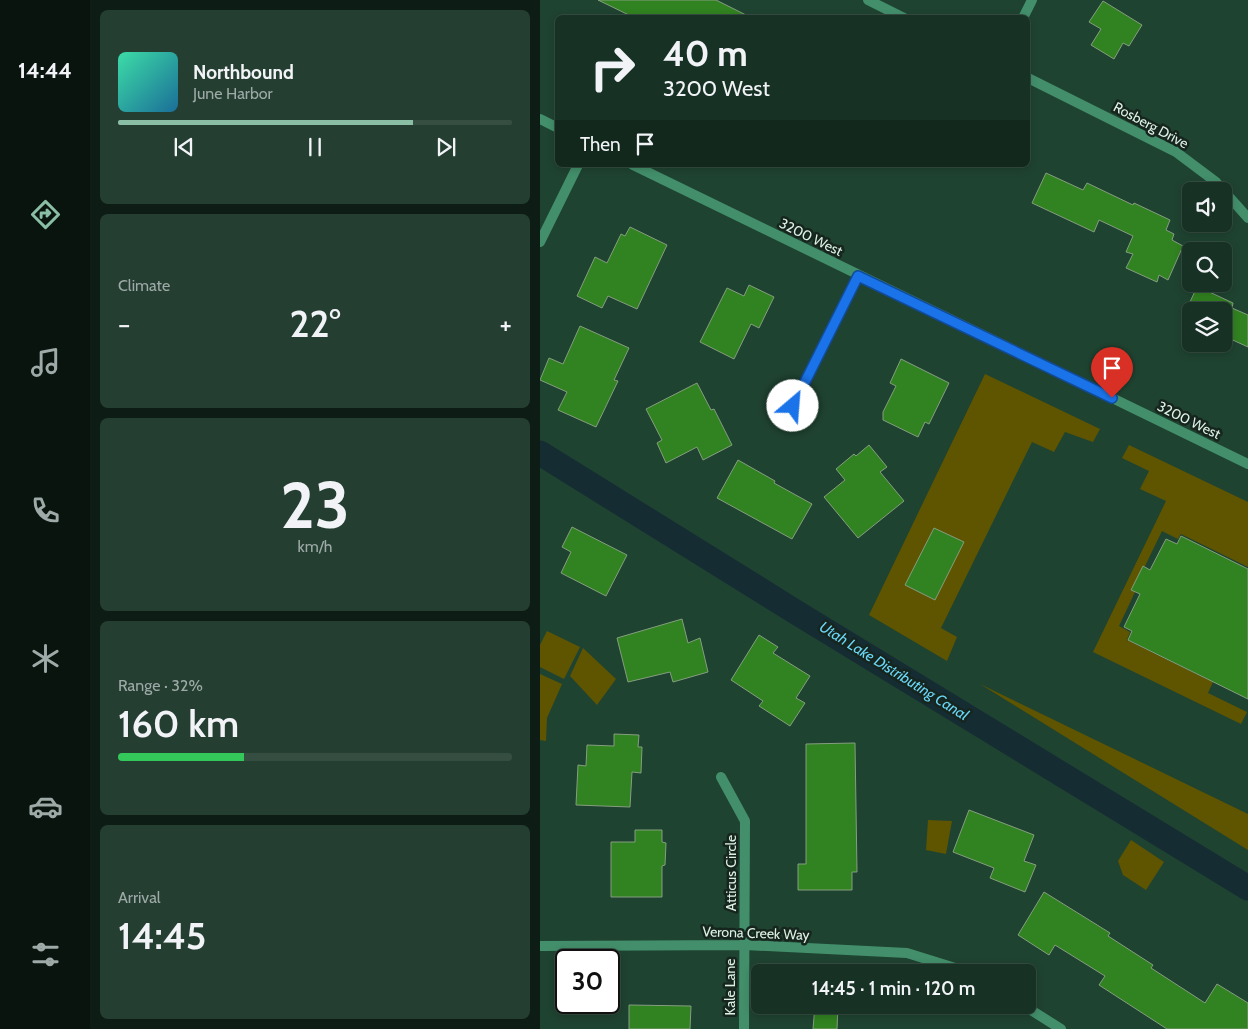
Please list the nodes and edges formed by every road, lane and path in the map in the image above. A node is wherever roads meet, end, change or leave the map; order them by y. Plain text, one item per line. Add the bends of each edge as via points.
1 (868, 0) edge
2 (1032, 0) edge
3 (898, 15) edge
4 (1024, 15) edge
5 (1030, 79) edge
6 (540, 120) edge
7 (555, 127) edge
8 (577, 167) edge
9 (636, 167) edge
10 (1248, 218) edge
11 (540, 242) edge
12 (858, 276) junction
13 (793, 406) dead end
14 (1248, 464) edge
15 (721, 778) dead end
16 (744, 945) junction
17 (540, 946) edge
18 (942, 964) edge
19 (1036, 1014) edge
20 (744, 1029) edge
21 (1061, 1029) edge

1 - 3 street
2 - 4 street
5 - 10 street, Rosberg Drive via 1176,152 1216,182
6 - 7 street
8 - 11 street
9 - 12 street, 3200 West
12 - 13 street
12 - 14 street, 3200 West
15 - 16 street, Atticus Circle via 745,821
16 - 17 street, Verona Creek Way
16 - 18 street, Verona Creek Way via 907,953
16 - 20 street, Kale Lane
19 - 21 street

